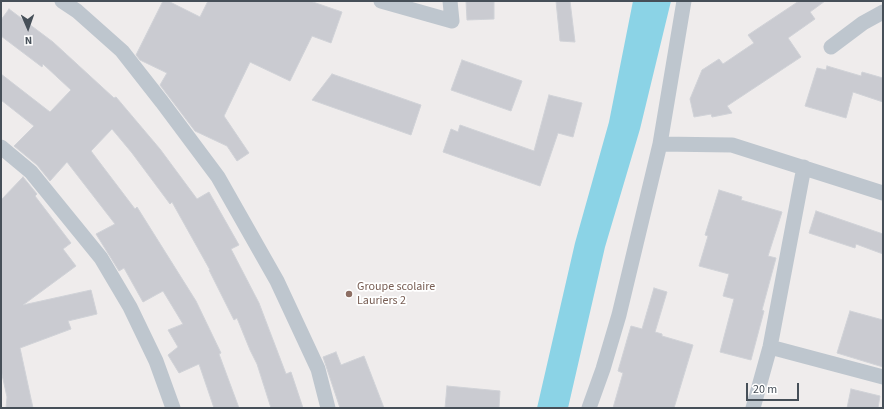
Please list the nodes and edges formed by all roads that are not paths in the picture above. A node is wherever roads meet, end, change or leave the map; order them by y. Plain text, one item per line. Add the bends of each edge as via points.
1 (62, 1) edge
2 (381, 1) edge
3 (450, 1) edge
4 (684, 1) edge
5 (883, 12) edge
6 (831, 47) dead end
7 (660, 144) junction
8 (1, 147) edge
9 (804, 168) junction
10 (883, 193) edge
11 (770, 347) junction
12 (883, 377) edge
13 (173, 408) edge
14 (328, 408) edge
15 (589, 408) edge
16 (753, 408) edge

1 - 14 street via 122,51 218,177 277,281 318,369
2 - 3 street via 452,21
4 - 7 street
5 - 6 street via 863,23
7 - 9 street via 732,145
7 - 15 street via 618,315
8 - 13 street via 31,172 101,258 130,307 156,361
9 - 10 street
9 - 11 street
11 - 12 street
11 - 16 street

